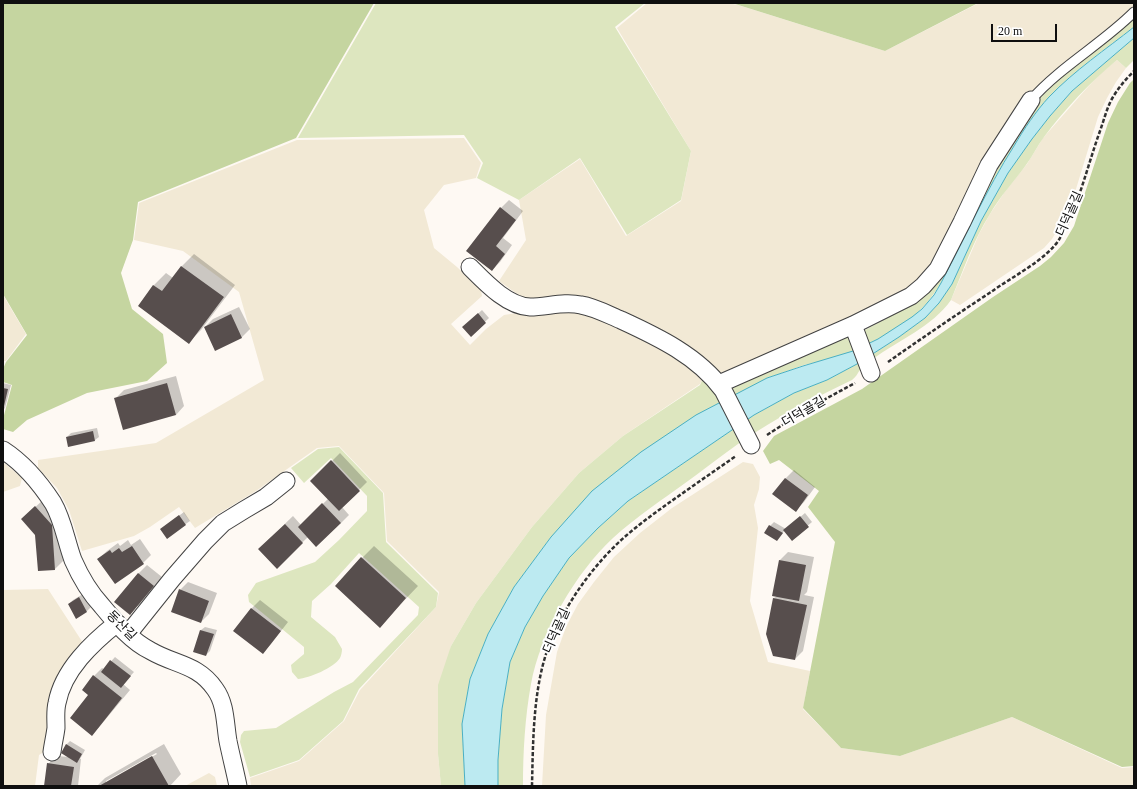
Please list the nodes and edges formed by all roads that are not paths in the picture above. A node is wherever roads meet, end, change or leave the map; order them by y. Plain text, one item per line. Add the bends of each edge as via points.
1 (1134, 12) edge
2 (1031, 100) joint
3 (470, 267) dead end
4 (855, 329) junction
5 (869, 369) road end
6 (721, 387) junction
7 (749, 441) road end
8 (3, 450) edge
9 (286, 481) dead end
10 (122, 629) junction
11 (52, 752) dead end
12 (238, 786) edge

1 - 2 lane
2 - 4 street via 989,165 938,269 911,296
3 - 6 street via 488,285 518,305 583,305 640,329 681,351
4 - 5 street
4 - 6 street
6 - 7 street
8 - 10 street, 동산길 via 30,474 53,503 73,560 84,581
9 - 10 street via 266,497 223,523
10 - 11 street via 94,642 70,671 57,703
10 - 12 street, 동산길 via 152,652 195,669 213,686 221,700 225,715

